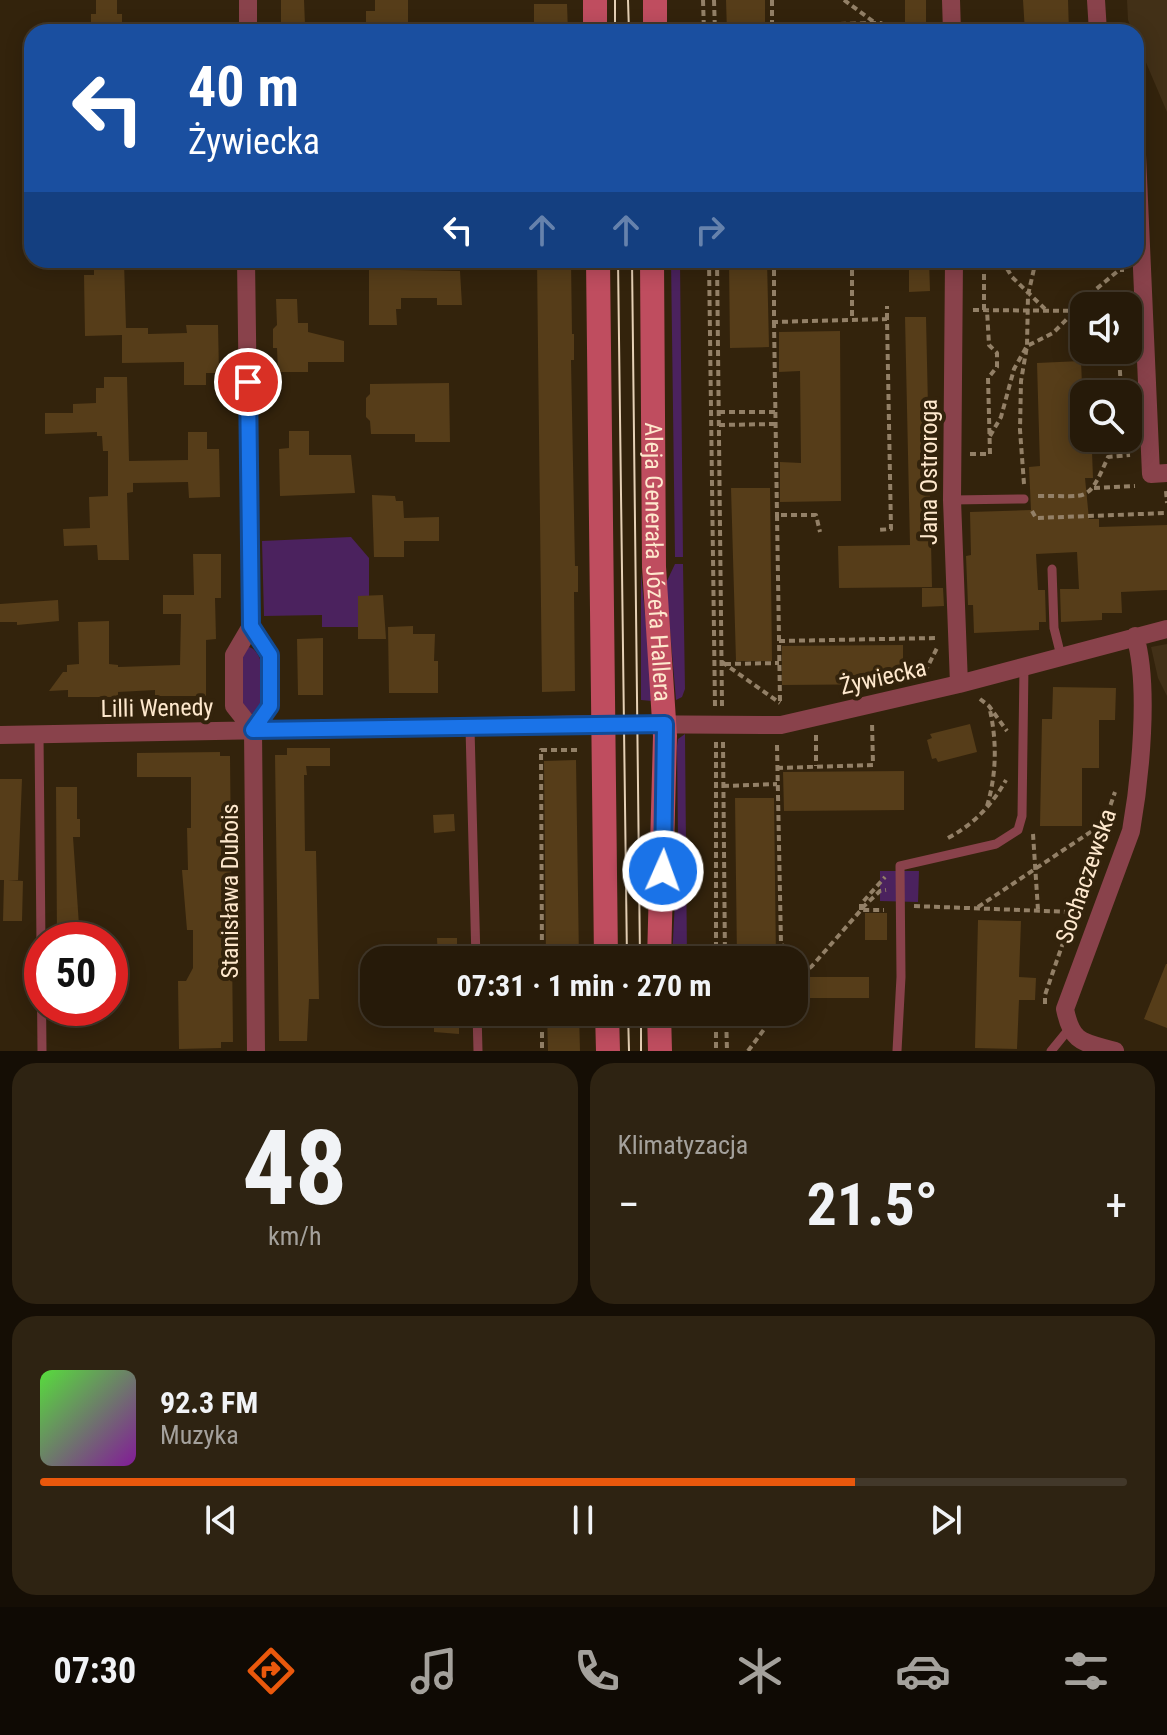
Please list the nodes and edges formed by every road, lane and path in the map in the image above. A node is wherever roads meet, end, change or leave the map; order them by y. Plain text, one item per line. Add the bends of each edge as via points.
1 (248, 0) edge
2 (595, 0) edge
3 (655, 0) edge
4 (703, 0) edge
5 (714, 0) edge
6 (772, 0) edge
7 (844, 0) edge
8 (951, 0) edge
9 (1096, 0) edge
10 (876, 23) junction
11 (248, 24) edge
12 (595, 24) edge
13 (655, 24) edge
14 (704, 24) edge
15 (715, 24) edge
16 (772, 24) edge
17 (836, 24) edge
18 (881, 24) edge
19 (952, 24) edge
20 (1098, 24) edge
21 (246, 268) edge
22 (598, 268) edge
23 (652, 268) edge
24 (709, 268) edge
25 (717, 268) edge
26 (774, 268) edge
27 (852, 268) edge
28 (954, 268) edge
29 (984, 268) edge
30 (1007, 268) edge
31 (1034, 268) edge
32 (1142, 268) edge
33 (1119, 270) dead end
34 (1094, 292) edge
35 (1028, 295) junction
36 (887, 306) dead end
37 (986, 310) junction
38 (1029, 310) junction
39 (1047, 310) junction
40 (1070, 310) edge
41 (955, 311) junction
42 (1070, 313) edge
43 (852, 319) junction
44 (887, 319) junction
45 (774, 322) junction
46 (1027, 346) junction
47 (719, 412) junction
48 (775, 412) junction
49 (776, 424) junction
50 (719, 425) junction
51 (990, 436) junction
52 (1124, 452) edge
53 (1150, 454) junction
54 (952, 455) junction
55 (1124, 455) junction
56 (1167, 473) edge
57 (1141, 486) dead end
58 (1094, 488) junction
59 (1024, 499) junction
60 (952, 500) junction
61 (1167, 513) edge
62 (777, 515) junction
63 (878, 530) dead end
64 (820, 532) dead end
65 (1052, 569) dead end
66 (251, 626) junction
67 (1167, 629) edge
68 (1135, 636) junction
69 (948, 638) junction
70 (779, 641) junction
71 (1061, 656) junction
72 (723, 663) junction
73 (779, 663) junction
74 (1024, 666) junction
75 (967, 686) junction
76 (909, 695) junction
77 (780, 701) junction
78 (989, 706) junction
79 (872, 716) dead end
80 (603, 724) junction
81 (665, 724) junction
82 (719, 724) junction
83 (470, 728) junction
84 (816, 729) dead end
85 (253, 730) junction
86 (779, 731) junction
87 (39, 734) junction
88 (0, 735) edge
89 (581, 750) dead end
90 (1023, 754) junction
91 (816, 767) junction
92 (777, 768) junction
93 (778, 784) junction
94 (723, 786) junction
95 (1117, 788) dead end
96 (986, 810) junction
97 (1104, 823) junction
98 (917, 862) junction
99 (900, 866) junction
100 (900, 889) junction
101 (900, 907) junction
102 (976, 908) junction
103 (861, 910) junction
104 (1074, 912) junction
105 (1100, 913) junction
106 (476, 946) edge
107 (541, 946) edge
108 (606, 946) edge
109 (660, 946) edge
110 (716, 946) edge
111 (725, 946) edge
112 (783, 946) edge
113 (808, 969) edge
114 (1065, 1009) junction
115 (477, 1026) edge
116 (542, 1026) edge
117 (607, 1026) edge
118 (659, 1026) edge
119 (716, 1026) edge
120 (726, 1026) edge
121 (767, 1026) edge
122 (1069, 1029) junction
123 (42, 1051) edge
124 (256, 1051) edge
125 (478, 1051) edge
126 (542, 1051) edge
127 (608, 1051) edge
128 (660, 1051) edge
129 (716, 1051) edge
130 (727, 1051) edge
131 (748, 1051) edge
132 (897, 1051) edge
133 (1051, 1051) edge
134 (1115, 1051) edge

1 - 11 street
2 - 12 main road
3 - 13 main road
4 - 14 path
5 - 15 path
6 - 16 path
7 - 10 path
8 - 19 street
9 - 20 street
10 - 17 path
10 - 18 path
21 - 66 street, Stanisława Dubois
22 - 80 main road
23 - 81 main road, Aleja Generała Józefa Hallera via 654,567
24 - 82 path
25 - 47 path
26 - 45 path
27 - 43 path
28 - 41 street, Jana Ostroroga
29 - 37 path
30 - 35 path
31 - 35 path
32 - 53 street
33 - 34 path
35 - 38 path
35 - 39 path
36 - 44 path
37 - 38 path
37 - 41 path
37 - 51 path via 989,345 997,353 997,367 988,378
38 - 39 path
38 - 46 path
39 - 40 path
41 - 54 street, Jana Ostroroga
42 - 46 path via 1053,333
43 - 44 path
43 - 45 path
44 - 63 path via 891,529
45 - 48 path
46 - 51 path
46 - 59 path via 1020,397
47 - 48 path
47 - 50 path
48 - 49 path
49 - 50 path
49 - 62 path
50 - 72 path
51 - 54 path via 990,454
52 - 55 path
53 - 55 path
53 - 56 street via 1151,474
54 - 60 street, Jana Ostroroga
55 - 58 path via 1108,457
57 - 58 path
58 - 59 path via 1086,495
59 - 60 lane
59 - 61 path via 1036,518
60 - 69 street, Jana Ostroroga
62 - 64 path via 816,515
62 - 70 path
65 - 71 lane via 1054,628
66 - 85 street, Stanisława Dubois via 270,655 270,706
66 - 85 street, Stanisława Dubois via 234,655 234,706
67 - 68 street, Żywiecka
68 - 71 street, Żywiecka
68 - 105 street, Sochaczewska via 1143,690 1136,803
69 - 70 path
69 - 75 street, Jana Ostroroga
69 - 76 path
70 - 73 path
71 - 74 street, Żywiecka
72 - 73 path
72 - 77 path
72 - 82 path
73 - 77 path
74 - 75 street, Żywiecka
74 - 90 lane
75 - 76 street, Żywiecka
75 - 78 path
76 - 86 street, Żywiecka
77 - 86 path
78 - 90 path
78 - 96 path via 995,756
79 - 91 path via 873,765
80 - 81 street, Żywiecka
80 - 83 street, Lilli Wenedy
80 - 108 main road
81 - 82 street, Żywiecka
81 - 109 main road, Aleja Generała Józefa Hallera
82 - 86 street, Żywiecka
82 - 94 path
82 - 110 path
83 - 85 street, Lilli Wenedy
83 - 106 lane
84 - 91 path
85 - 87 street, Lilli Wenedy
85 - 124 street, Stanisława Dubois
86 - 92 path
87 - 88 street, Lilli Wenedy
87 - 123 lane
89 - 107 path via 541,750
90 - 96 path
90 - 98 lane via 1018,830 996,844
91 - 92 path
92 - 93 path
93 - 94 path
93 - 112 path
94 - 111 path
95 - 97 path
96 - 98 path
97 - 102 path
97 - 104 path
98 - 99 lane
99 - 100 lane
99 - 103 path via 877,884
100 - 101 lane
100 - 103 path via 880,891
101 - 102 path
101 - 103 path
101 - 132 lane
102 - 104 path
103 - 113 path
104 - 105 path
104 - 114 path via 1045,995 1045,1005
105 - 114 street, Sochaczewska
114 - 122 street
115 - 125 lane
116 - 126 path
117 - 127 main road
118 - 128 main road
119 - 129 path
120 - 130 path
121 - 131 path
122 - 133 lane
122 - 134 street via 1083,1042

